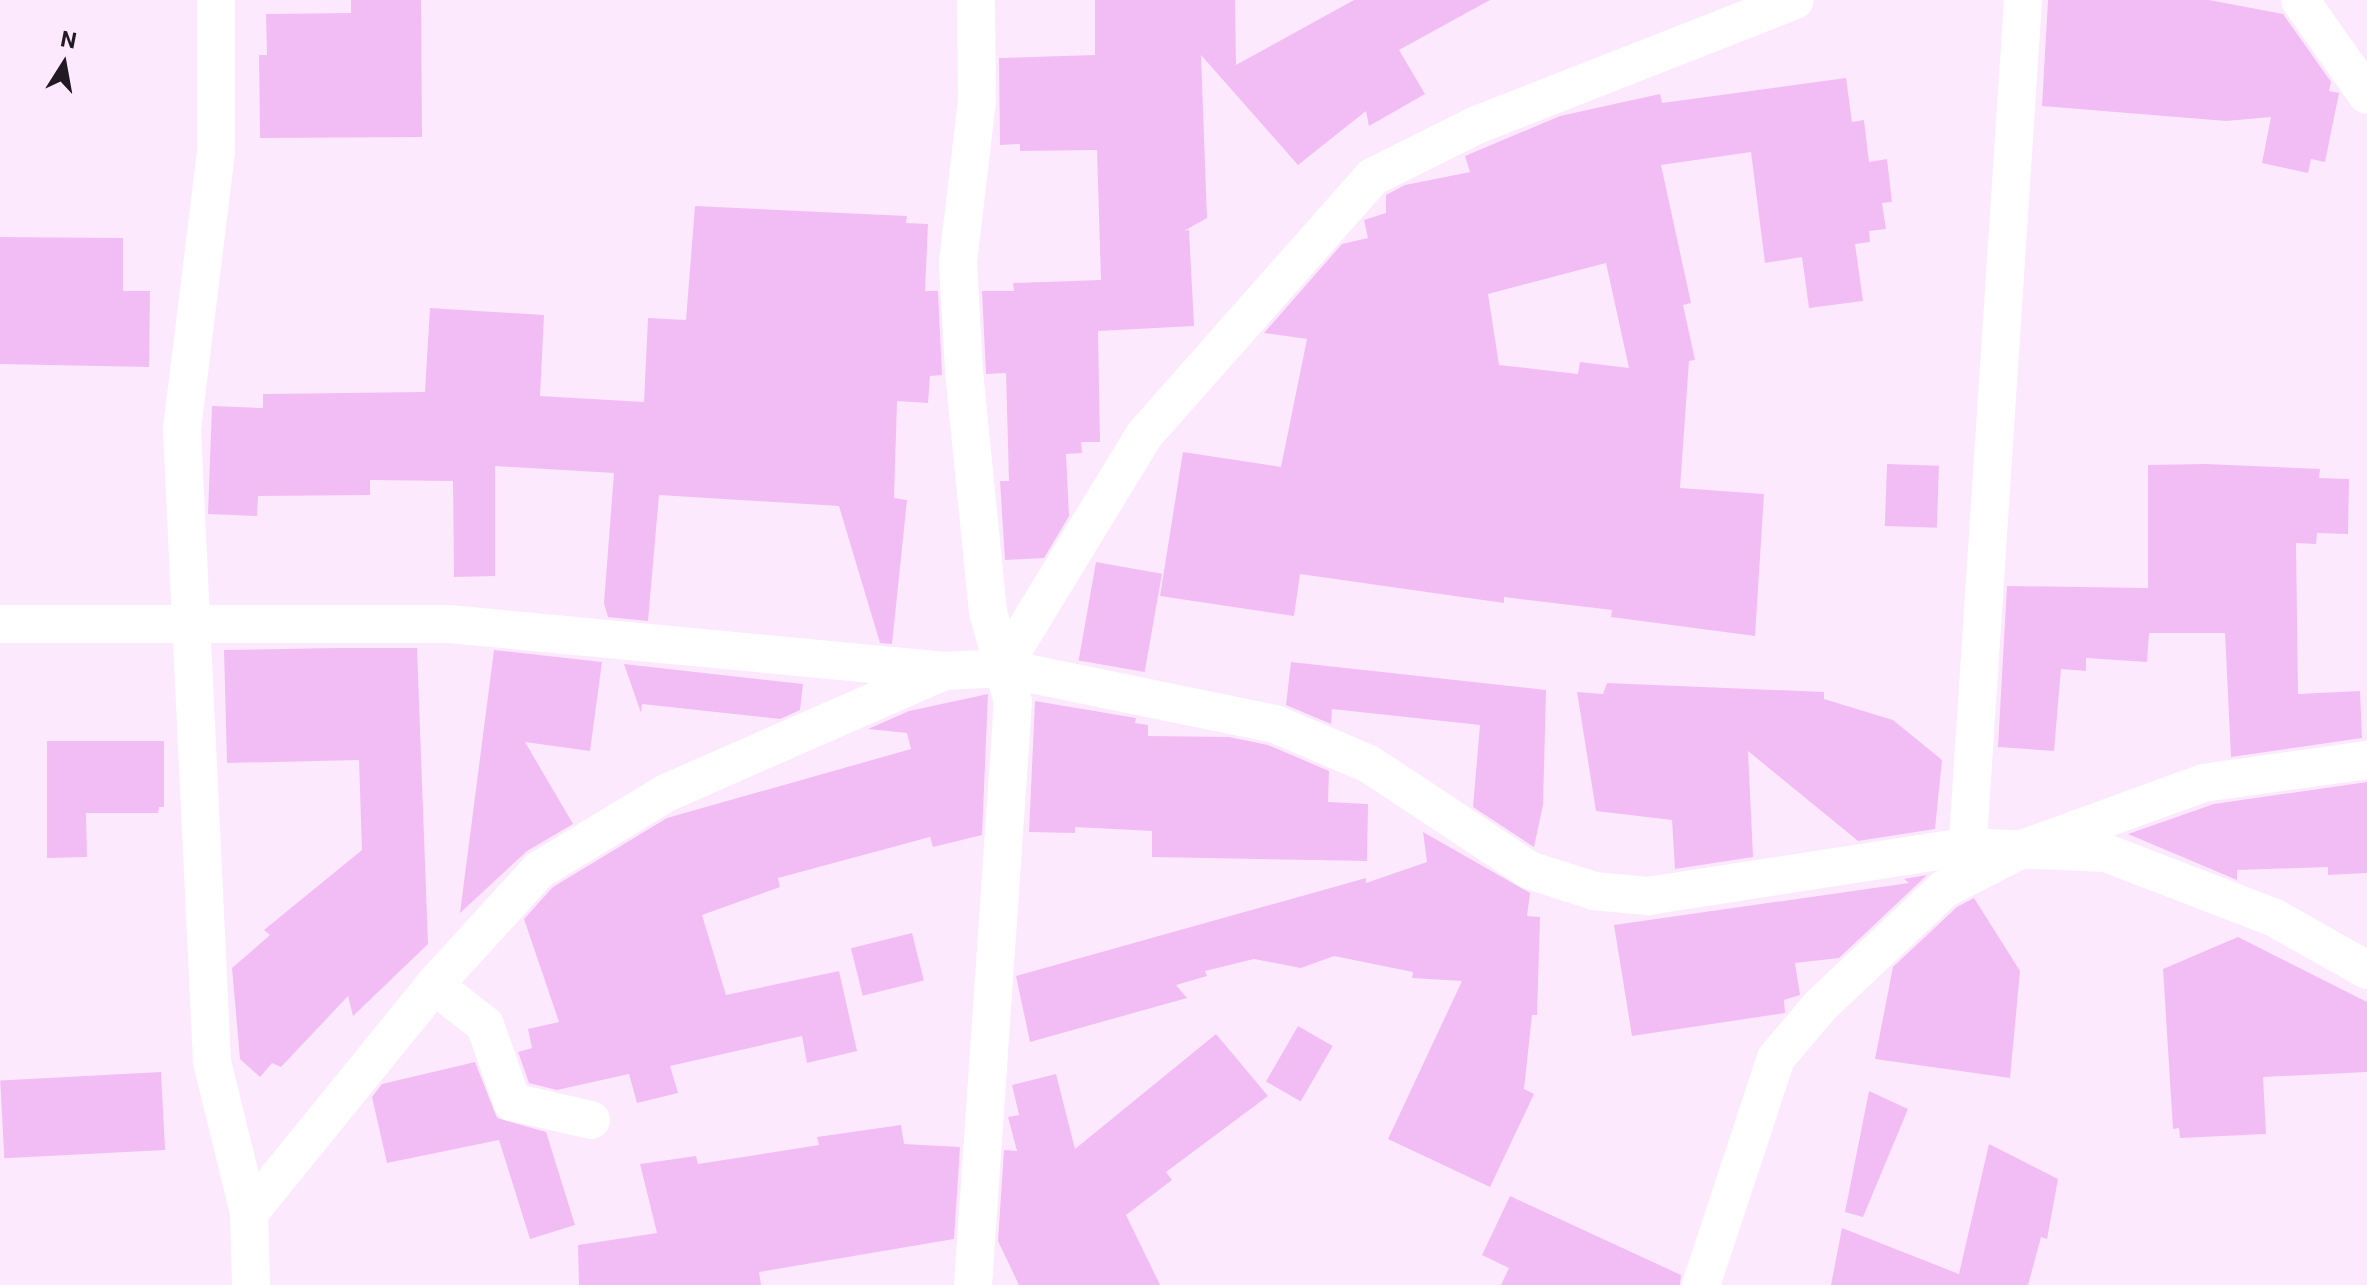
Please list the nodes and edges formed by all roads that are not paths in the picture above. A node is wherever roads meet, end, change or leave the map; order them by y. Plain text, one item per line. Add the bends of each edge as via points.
1 (216, 0) edge
2 (976, 0) edge
3 (1795, 0) edge
4 (2023, 0) edge
5 (2300, 0) edge
6 (1748, 11) edge
7 (2367, 95) edge
8 (195, 621) junction
9 (0, 624) edge
10 (1002, 668) junction
11 (945, 671) junction
12 (2367, 760) edge
13 (2099, 838) junction
14 (1965, 862) junction
15 (2367, 970) edge
16 (434, 985) junction
17 (591, 1120) dead end
18 (249, 1213) junction
19 (251, 1285) edge
20 (973, 1285) edge
21 (1701, 1285) edge

1 - 8 street via 216,152 182,430
2 - 10 street via 977,100 958,262 988,612
3 - 6 street
4 - 14 street
5 - 7 street
6 - 10 street via 1479,124 1372,177 1145,434
8 - 9 street
8 - 11 street via 449,624
8 - 18 street via 212,1062
10 - 11 street
10 - 14 street via 1275,724 1369,764 1529,870 1594,891 1648,896
10 - 20 street via 1013,702
11 - 16 street via 666,793 552,863
12 - 13 street via 2203,783
13 - 14 street
13 - 15 street via 2273,917
14 - 21 street via 1944,889 1821,1005 1776,1058
16 - 17 street via 485,1025 512,1102
16 - 18 street
18 - 19 street

